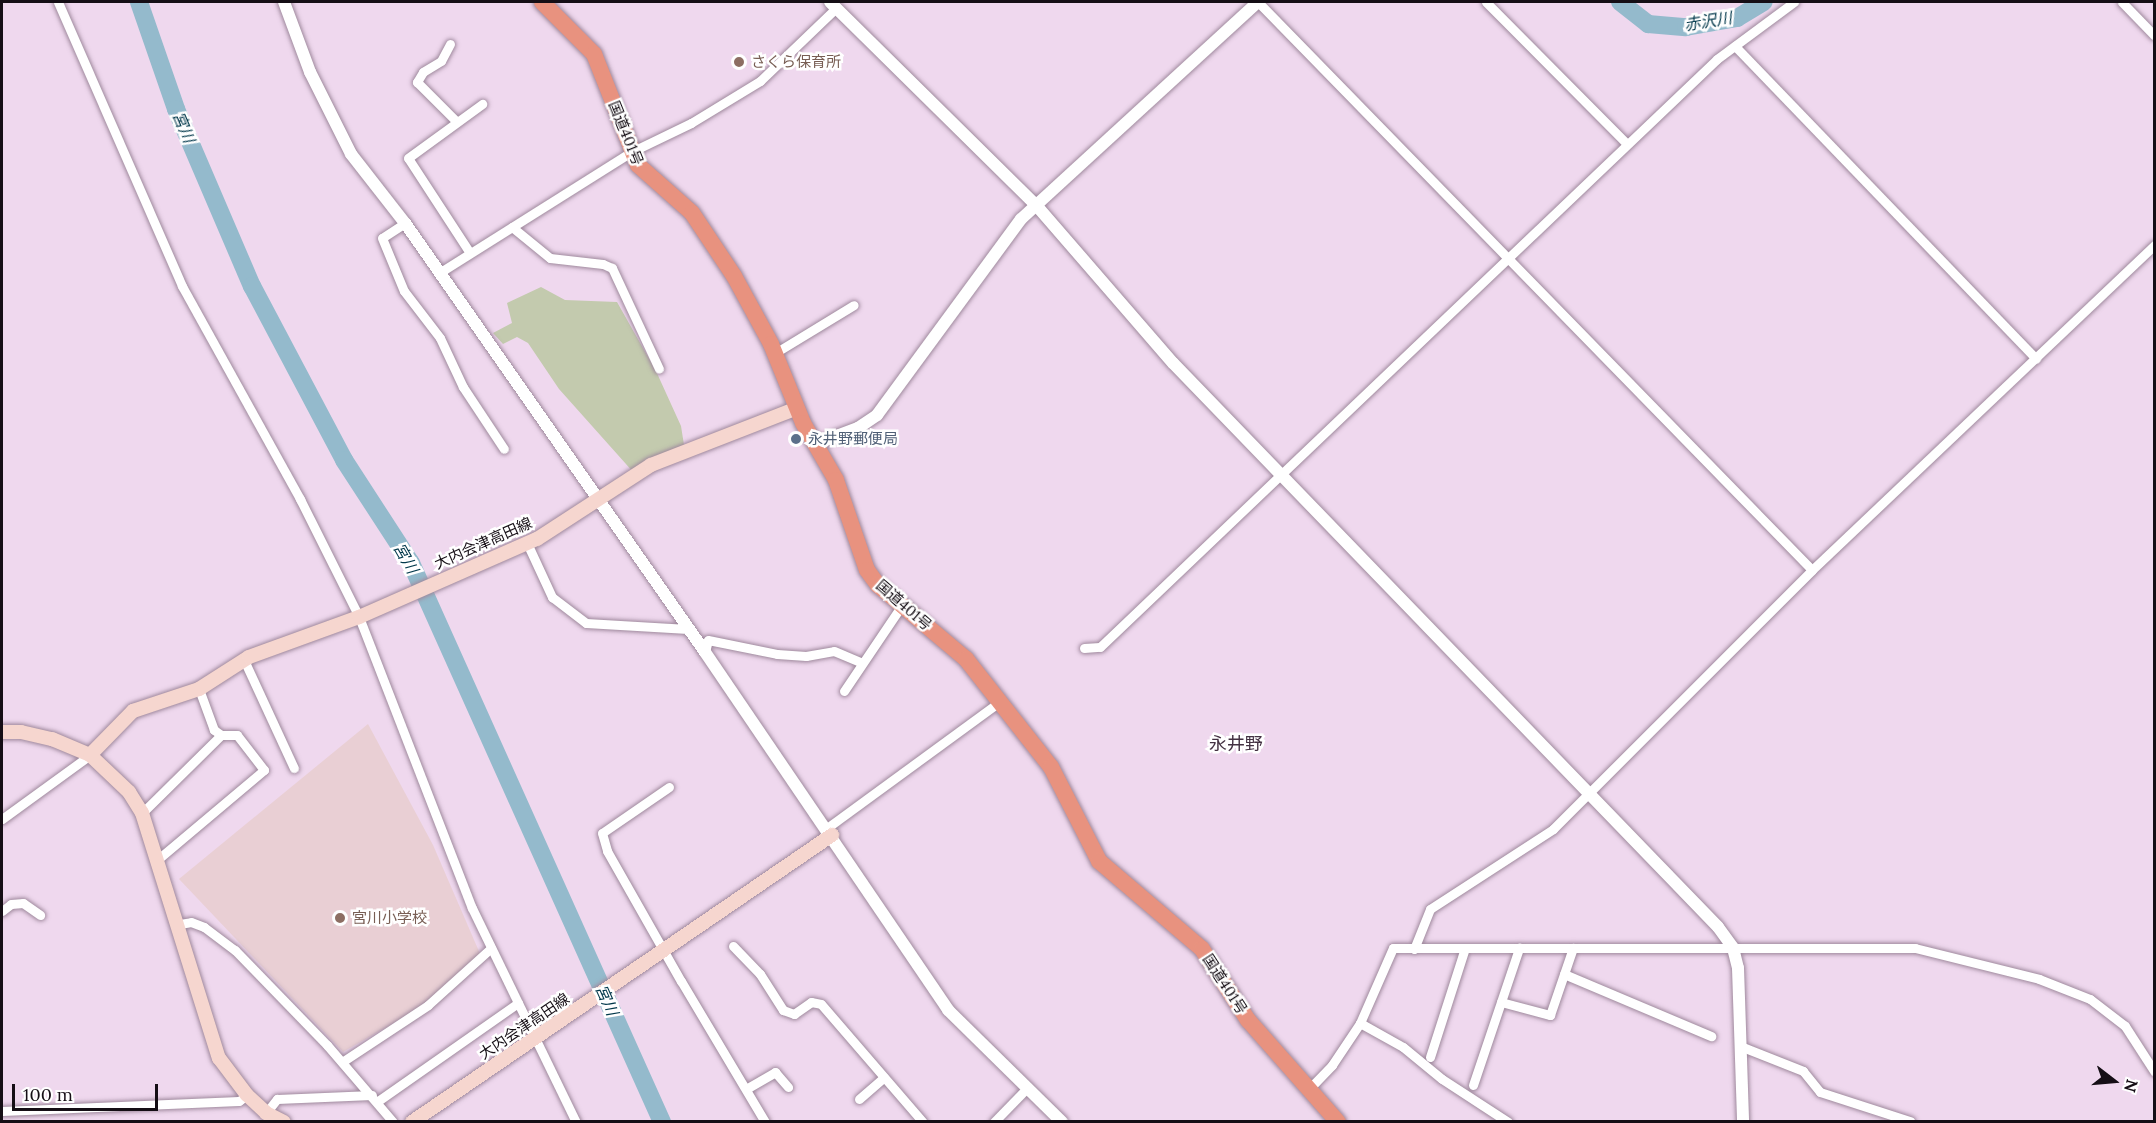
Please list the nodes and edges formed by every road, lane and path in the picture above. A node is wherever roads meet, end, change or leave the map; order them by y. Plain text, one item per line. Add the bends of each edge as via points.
1 (58, 2) edge
2 (284, 2) edge
3 (542, 2) edge
4 (1258, 2) edge
5 (1486, 2) edge
6 (1777, 2) edge
7 (1794, 2) edge
8 (2122, 2) edge
9 (833, 5) edge
10 (1784, 10) junction
11 (2154, 35) edge
12 (450, 44) dead end
13 (1735, 46) junction
14 (482, 104) dead end
15 (456, 121) junction
16 (1627, 144) junction
17 (632, 152) junction
18 (1036, 205) junction
19 (405, 223) junction
20 (512, 227) junction
21 (2154, 245) edge
22 (470, 254) junction
23 (1505, 258) junction
24 (439, 273) junction
25 (854, 305) dead end
26 (775, 353) junction
27 (2036, 359) junction
28 (659, 369) dead end
29 (797, 408) junction
30 (816, 444) junction
31 (504, 449) dead end
32 (1281, 474) junction
33 (598, 500) junction
34 (527, 543) junction
35 (1812, 570) junction
36 (902, 605) junction
37 (359, 617) junction
38 (688, 629) junction
39 (1084, 648) dead end
40 (705, 652) junction
41 (244, 660) junction
42 (862, 663) junction
43 (198, 689) junction
44 (844, 691) dead end
45 (999, 702) junction
46 (2, 732) edge
47 (221, 735) junction
48 (90, 755) junction
49 (294, 768) dead end
50 (669, 787) dead end
51 (1589, 791) junction
52 (142, 813) junction
53 (2, 819) edge
54 (829, 832) junction
55 (157, 860) junction
56 (2, 911) edge
57 (40, 915) dead end
58 (180, 924) junction
59 (733, 946) dead end
60 (491, 948) junction
61 (1465, 948) junction
62 (1519, 948) junction
63 (1573, 948) junction
64 (1733, 948) junction
65 (1414, 949) junction
66 (660, 951) junction
67 (1564, 974) junction
68 (1501, 1002) junction
69 (518, 1003) junction
70 (1360, 1023) junction
71 (1711, 1036) dead end
72 (537, 1039) junction
73 (1740, 1046) junction
74 (1430, 1057) dead end
75 (342, 1062) junction
76 (2154, 1071) edge
77 (884, 1077) junction
78 (1473, 1085) dead end
79 (788, 1087) dead end
80 (1027, 1088) junction
81 (746, 1089) junction
82 (1308, 1090) junction
83 (247, 1095) junction
84 (375, 1098) junction
85 (859, 1099) dead end
86 (2, 1112) edge
87 (266, 1113) junction
88 (920, 1120) edge
89 (284, 1122) edge
90 (393, 1122) edge
91 (412, 1122) edge
92 (576, 1122) edge
93 (765, 1122) edge
94 (994, 1122) edge
95 (1062, 1122) edge
96 (1338, 1122) edge
97 (1508, 1122) edge
98 (1743, 1122) edge
99 (1910, 1122) edge

1 - 37 street via 182,286 300,500
2 - 19 street via 310,72 339,132
3 - 17 highway, 国道401号 via 594,54
4 - 18 street
4 - 23 street
5 - 16 street
6 - 10 street
7 - 10 street
8 - 11 street
9 - 17 street via 768,75 692,123
9 - 18 street
10 - 13 street
12 - 15 street via 441,61 423,72 417,81
13 - 16 street
13 - 27 street
14 - 15 street
15 - 22 street via 408,158
16 - 23 street
17 - 20 street
17 - 26 highway, 国道401号 via 642,171 685,206 706,232
18 - 30 street via 1021,219 877,415 858,428
18 - 32 street via 1173,363
19 - 24 street
19 - 31 street via 382,238 404,291 440,338 463,387
20 - 22 street
20 - 28 street via 550,258 612,268
21 - 27 street
22 - 24 street
23 - 32 street
23 - 35 street
24 - 33 street
25 - 26 street
26 - 29 highway, 国道401号
27 - 35 street
29 - 30 highway, 国道401号
29 - 33 main road, 大内会津高田線 via 651,465
30 - 36 highway, 国道401号 via 836,480 867,570
32 - 39 street via 1100,647
32 - 51 street
33 - 34 main road, 大内会津高田線
33 - 38 street
34 - 37 main road, 大内会津高田線
34 - 38 street via 552,597 579,620 597,627
35 - 51 street
36 - 42 street
36 - 45 highway, 国道401号 via 950,642
37 - 41 main road, 大内会津高田線
37 - 60 street
38 - 40 street
40 - 42 street via 708,640 777,654 806,656 834,651
40 - 54 street
41 - 43 main road, 大内会津高田線
41 - 49 street
42 - 44 street
43 - 47 street via 214,730
43 - 48 main road, 大内会津高田線 via 133,711
45 - 54 street
45 - 82 highway, 国道401号 via 1051,767 1099,861 1202,949 1238,1007
46 - 48 main road via 21,732 52,740
47 - 52 street
47 - 55 street via 237,735 264,770
48 - 52 main road via 114,774
48 - 53 street
50 - 66 street via 602,833 607,851
51 - 64 street via 1718,927
51 - 65 street via 1527,849 1430,909
52 - 55 main road
54 - 66 main road, 大内会津高田線
54 - 80 street via 948,1010
55 - 58 main road
56 - 57 street via 11,904 23,903
58 - 75 street via 191,922 204,927 235,950
58 - 83 main road via 219,1058
59 - 77 street via 760,974 783,1010 794,1014 813,1001 821,1004
60 - 69 street
60 - 75 street via 428,1005
61 - 62 street
61 - 65 street
61 - 74 street
62 - 63 street
62 - 68 street
63 - 64 street
63 - 67 street
64 - 73 street via 1740,998
64 - 76 street via 1915,948 2039,979 2090,999 2125,1026
65 - 70 street via 1393,948 1386,957
66 - 72 main road, 大内会津高田線
66 - 81 street
67 - 68 street via 1550,1015
67 - 71 street
68 - 78 street
69 - 72 street
69 - 84 street
70 - 82 street via 1332,1065
70 - 97 street via 1403,1047 1442,1079
72 - 91 main road, 大内会津高田線
72 - 92 street
73 - 98 street
73 - 99 street via 1803,1071 1820,1092
75 - 84 street
77 - 85 street
77 - 88 street
79 - 81 street via 775,1072
80 - 94 street
80 - 95 street
81 - 93 street
82 - 96 highway, 国道401号
83 - 86 street via 239,1101
83 - 87 main road
84 - 87 street via 277,1099
84 - 90 street
87 - 89 main road

